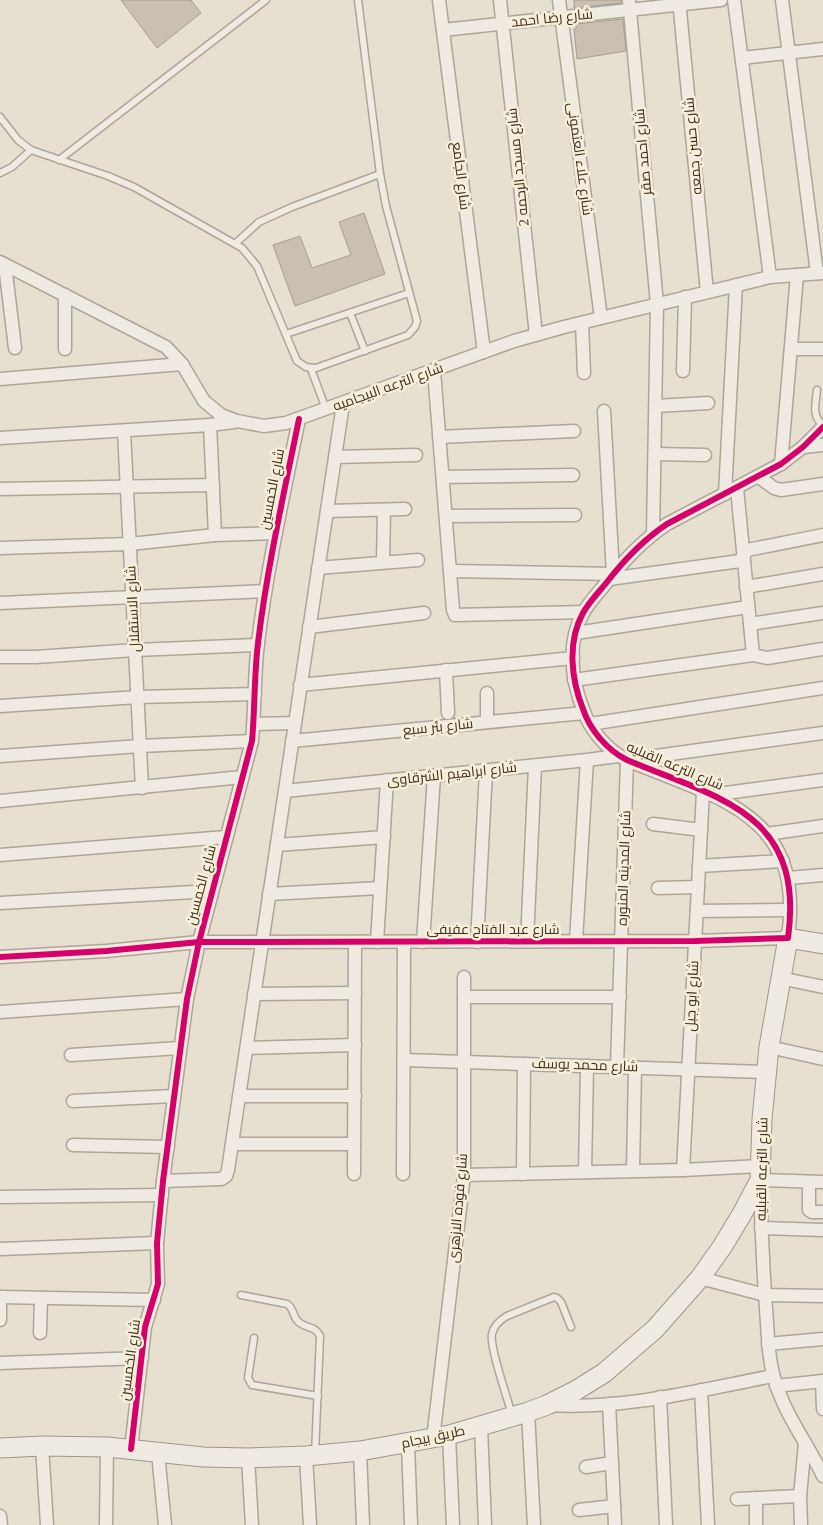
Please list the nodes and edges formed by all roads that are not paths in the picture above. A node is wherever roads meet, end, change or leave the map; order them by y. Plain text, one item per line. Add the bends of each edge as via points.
1 (266, 0) edge
2 (358, 0) edge
3 (439, 0) edge
4 (500, 0) edge
5 (558, 0) edge
6 (721, 0) edge
7 (734, 0) edge
8 (782, 0) edge
9 (680, 2) edge
10 (630, 5) edge
11 (560, 17) junction
12 (502, 24) junction
13 (443, 30) junction
14 (823, 49) edge
15 (789, 53) junction
16 (742, 58) junction
17 (0, 117) edge
18 (31, 150) junction
19 (58, 160) junction
20 (0, 172) edge
21 (380, 174) junction
22 (236, 243) junction
23 (3, 264) edge
24 (820, 273) edge
25 (797, 275) junction
26 (770, 277) junction
27 (736, 285) junction
28 (707, 292) junction
29 (409, 293) junction
30 (65, 295) junction
31 (684, 297) junction
32 (656, 304) junction
33 (350, 313) junction
34 (601, 318) junction
35 (582, 323) junction
36 (286, 334) junction
37 (536, 335) junction
38 (15, 348) dead end
39 (66, 349) dead end
40 (791, 349) junction
41 (823, 349) edge
42 (365, 351) junction
43 (484, 352) junction
44 (182, 364) junction
45 (311, 369) junction
46 (434, 371) junction
47 (683, 371) dead end
48 (584, 373) dead end
49 (0, 379) edge
50 (817, 390) dead end
51 (708, 403) dead end
52 (343, 404) junction
53 (656, 406) junction
54 (326, 409) junction
55 (604, 411) dead end
56 (299, 419) junction
57 (237, 422) junction
58 (210, 426) junction
59 (823, 426) edge
60 (124, 431) junction
61 (574, 431) dead end
62 (439, 437) junction
63 (0, 438) edge
64 (823, 445) edge
65 (804, 447) junction
66 (655, 454) junction
67 (416, 455) dead end
68 (705, 455) dead end
69 (335, 457) junction
70 (781, 464) junction
71 (573, 475) dead end
72 (443, 477) junction
73 (758, 477) junction
74 (213, 484) junction
75 (823, 484) edge
76 (127, 487) junction
77 (737, 488) junction
78 (0, 489) edge
79 (725, 494) junction
80 (404, 509) dead end
81 (327, 510) junction
82 (384, 510) junction
83 (575, 515) dead end
84 (446, 516) junction
85 (276, 533) junction
86 (653, 533) junction
87 (215, 535) junction
88 (823, 535) edge
89 (130, 544) junction
90 (0, 548) edge
91 (743, 557) junction
92 (418, 560) dead end
93 (383, 562) junction
94 (318, 568) junction
95 (450, 571) junction
96 (823, 574) edge
97 (611, 576) junction
98 (746, 587) junction
99 (265, 591) junction
100 (132, 597) junction
101 (0, 603) edge
102 (748, 607) junction
103 (584, 612) junction
104 (823, 613) edge
105 (424, 614) dead end
106 (750, 624) junction
107 (309, 627) junction
108 (576, 633) junction
109 (258, 645) junction
110 (823, 649) edge
111 (135, 650) junction
112 (753, 655) junction
113 (0, 657) edge
114 (573, 658) junction
115 (446, 670) junction
116 (574, 680) junction
117 (300, 685) junction
118 (823, 688) edge
119 (487, 693) dead end
120 (255, 694) junction
121 (138, 697) junction
122 (0, 706) edge
123 (448, 713) dead end
124 (587, 718) junction
125 (487, 722) junction
126 (295, 723) junction
127 (254, 724) junction
128 (823, 733) edge
129 (292, 741) junction
130 (252, 742) junction
131 (140, 746) junction
132 (0, 756) edge
133 (623, 758) junction
134 (587, 760) junction
135 (535, 766) junction
136 (486, 771) junction
137 (434, 776) junction
138 (242, 778) junction
139 (387, 780) junction
140 (823, 780) edge
141 (142, 788) junction
142 (285, 790) junction
143 (707, 793) junction
144 (0, 801) edge
145 (652, 824) dead end
146 (823, 826) edge
147 (701, 830) junction
148 (767, 834) junction
149 (226, 837) junction
150 (384, 837) junction
151 (277, 845) junction
152 (0, 854) edge
153 (783, 862) junction
154 (699, 866) junction
155 (823, 874) edge
156 (788, 878) junction
157 (698, 887) junction
158 (380, 888) junction
159 (658, 888) dead end
160 (212, 891) junction
161 (269, 894) junction
162 (0, 903) edge
163 (790, 910) junction
164 (697, 911) junction
165 (788, 938) junction
166 (576, 941) junction
167 (622, 941) junction
168 (695, 941) junction
169 (199, 942) junction
170 (262, 942) junction
171 (356, 942) junction
172 (377, 942) junction
173 (404, 942) junction
174 (423, 942) junction
175 (477, 942) junction
176 (527, 942) junction
177 (823, 944) edge
178 (0, 957) edge
179 (464, 977) dead end
180 (780, 978) junction
181 (823, 987) edge
182 (355, 993) junction
183 (254, 994) junction
184 (464, 997) junction
185 (620, 997) junction
186 (187, 998) junction
187 (0, 1012) edge
188 (355, 1045) junction
189 (769, 1047) junction
190 (180, 1048) junction
191 (247, 1048) junction
192 (71, 1055) dead end
193 (823, 1059) edge
194 (404, 1060) junction
195 (464, 1061) junction
196 (524, 1064) junction
197 (587, 1066) junction
198 (618, 1066) junction
199 (635, 1067) junction
200 (688, 1068) junction
201 (766, 1072) junction
202 (174, 1096) junction
203 (239, 1096) junction
204 (355, 1096) junction
205 (73, 1101) dead end
206 (232, 1144) junction
207 (354, 1144) junction
208 (73, 1146) dead end
209 (168, 1147) junction
210 (683, 1170) junction
211 (633, 1171) junction
212 (585, 1172) junction
213 (760, 1173) junction
214 (354, 1174) dead end
215 (403, 1174) dead end
216 (523, 1174) junction
217 (464, 1175) junction
218 (164, 1181) junction
219 (809, 1182) junction
220 (823, 1182) edge
221 (162, 1195) junction
222 (0, 1197) edge
223 (823, 1212) edge
224 (761, 1228) junction
225 (823, 1230) edge
226 (157, 1243) junction
227 (0, 1249) edge
228 (700, 1278) junction
229 (765, 1294) junction
230 (241, 1295) dead end
231 (823, 1296) edge
232 (0, 1297) edge
233 (41, 1298) junction
234 (154, 1300) junction
235 (0, 1320) edge
236 (571, 1327) dead end
237 (40, 1333) dead end
238 (254, 1338) dead end
239 (823, 1339) edge
240 (768, 1344) junction
241 (142, 1358) junction
242 (0, 1363) edge
243 (775, 1381) junction
244 (822, 1381) edge
245 (701, 1390) junction
246 (318, 1396) junction
247 (660, 1397) junction
248 (609, 1404) junction
249 (547, 1405) junction
250 (823, 1409) edge
251 (520, 1414) junction
252 (481, 1426) junction
253 (441, 1437) junction
254 (805, 1443) junction
255 (408, 1444) junction
256 (42, 1446) junction
257 (106, 1447) junction
258 (0, 1448) edge
259 (131, 1449) junction
260 (360, 1451) junction
261 (158, 1453) junction
262 (311, 1456) junction
263 (248, 1458) junction
264 (612, 1463) junction
265 (586, 1467) dead end
266 (822, 1470) edge
267 (800, 1496) junction
268 (737, 1498) dead end
269 (756, 1498) junction
270 (614, 1506) junction
271 (579, 1510) dead end
272 (0, 1516) edge
273 (1, 1525) edge
274 (47, 1525) edge
275 (106, 1525) edge
276 (165, 1525) edge
277 (252, 1525) edge
278 (310, 1525) edge
279 (363, 1525) edge
280 (411, 1525) edge
281 (453, 1525) edge
282 (485, 1525) edge
283 (534, 1525) edge
284 (615, 1525) edge
285 (666, 1525) edge
286 (708, 1525) edge
287 (756, 1525) edge
288 (800, 1525) edge

1 - 19 lane
2 - 21 lane
3 - 13 street, شارع الجامع
4 - 12 street, شارع مسجد الرحمه 2
5 - 11 street, شارع علاء العتمونى
6 - 9 street, شارع رضا احمد
7 - 16 street
8 - 15 street
9 - 10 street, شارع رضا احمد
9 - 28 street, شارع حسن جمعه
10 - 11 street, شارع رضا احمد
10 - 32 street, شارع احمد صقر
11 - 12 street, شارع رضا احمد
11 - 34 street, شارع علاء العتمونى
12 - 13 street, شارع رضا احمد
12 - 37 street, شارع مسجد الرحمه 2
13 - 43 street, شارع الجامع
14 - 15 street
15 - 16 street
15 - 24 street
16 - 26 street
17 - 18 lane via 18,140
18 - 19 lane
18 - 20 lane via 12,167
19 - 22 lane via 134,187
21 - 22 lane via 259,222
21 - 29 lane via 389,223
22 - 36 lane via 257,266
23 - 30 street, شارع الترعه البيجاميه
23 - 38 street
24 - 25 street, شارع الترعه البيجاميه
25 - 26 street, شارع الترعه البيجاميه
25 - 40 street
26 - 27 street, شارع الترعه البيجاميه
27 - 28 street, شارع الترعه البيجاميه
27 - 79 street
28 - 31 street, شارع الترعه البيجاميه
29 - 33 lane
29 - 42 lane via 416,315 412,332
30 - 39 street
30 - 44 street, شارع الترعه البيجاميه via 166,347
31 - 32 street, شارع الترعه البيجاميه
31 - 47 street
32 - 34 street, شارع الترعه البيجاميه
32 - 53 street, شارع احمد صقر
33 - 36 lane
33 - 42 lane
34 - 35 street, شارع الترعه البيجاميه
35 - 37 street, شارع الترعه البيجاميه
35 - 48 street
36 - 45 lane via 298,361
37 - 43 street, شارع الترعه البيجاميه
40 - 41 street
40 - 70 street
42 - 45 lane
43 - 46 street, شارع الترعه البيجاميه
44 - 49 street
44 - 57 street, شارع الترعه البيجاميه via 204,401 221,415
45 - 54 lane
46 - 52 street, شارع الترعه البيجاميه
46 - 62 street
50 - 59 lane via 815,412
51 - 53 street
52 - 54 street, شارع الترعه البيجاميه
52 - 69 street
53 - 66 street, شارع احمد صقر
54 - 56 street, شارع الترعه البيجاميه
55 - 97 street
56 - 57 street, شارع الترعه البيجاميه via 264,426
56 - 85 street, شارع الخمسين
57 - 58 street
58 - 60 street
58 - 74 street
59 - 65 street, شارع الترعه القبليه
60 - 63 street
60 - 76 street, شارع الاستقلال
61 - 62 street
62 - 72 street
64 - 65 street
65 - 70 street, شارع الترعه القبليه
66 - 68 street
66 - 86 street, شارع احمد صقر
67 - 69 street
69 - 81 street
70 - 73 street, شارع الترعه القبليه
71 - 72 street
72 - 84 street
73 - 75 street via 781,490
73 - 77 street, شارع الترعه القبليه
74 - 76 street
74 - 87 street
76 - 78 street
76 - 89 street, شارع الاستقلال
77 - 79 street, شارع الترعه القبليه
77 - 91 street
79 - 86 street, شارع الترعه القبليه
80 - 82 street
81 - 82 street
81 - 94 street
82 - 93 street
83 - 84 street
84 - 95 street
85 - 87 street
85 - 99 street, شارع الخمسين
86 - 97 street, شارع الترعه القبليه
87 - 89 street
88 - 91 street via 747,550
89 - 90 street
89 - 100 street, شارع الاستقلال
91 - 97 street via 740,561
91 - 98 street
92 - 93 street
93 - 94 street
94 - 107 street
95 - 97 street
95 - 103 street via 455,615
96 - 98 street
97 - 103 street, شارع الترعه القبليه
98 - 102 street
99 - 100 street
99 - 109 street, شارع الخمسين
100 - 101 street
100 - 111 street, شارع الاستقلال
102 - 106 street
102 - 108 street
103 - 108 street, شارع الترعه القبليه
104 - 106 street
105 - 107 street
106 - 112 street
107 - 117 street
108 - 114 street, شارع الترعه القبليه
109 - 111 street
109 - 120 street, شارع الخمسين
110 - 112 street via 767,658
111 - 113 street
111 - 121 street, شارع الاستقلال
112 - 116 street
114 - 115 street
114 - 116 street, شارع الترعه القبليه
115 - 117 street
115 - 123 street
116 - 124 street, شارع الترعه القبليه
117 - 126 street
118 - 124 street, شارع بئر سبع
119 - 125 street
120 - 121 street
120 - 127 street, شارع الخمسين
121 - 122 street
121 - 131 street, شارع الاستقلال
124 - 125 street, شارع بئر سبع
124 - 133 street, شارع الترعه القبليه via 610,749
125 - 129 street, شارع بئر سبع
126 - 127 street
126 - 129 street
127 - 130 street, شارع الخمسين
128 - 133 street, شارع ابراهيم الشرقاوى
129 - 142 street
130 - 131 street
130 - 138 street, شارع الخمسين
131 - 132 street
131 - 141 street, شارع الاستقلال
133 - 134 street, شارع ابراهيم الشرقاوى
133 - 143 street, شارع الترعه القبليه
133 - 167 street, شارع المدينه المنوره
134 - 135 street, شارع ابراهيم الشرقاوى
134 - 166 street
135 - 136 street, شارع ابراهيم الشرقاوى
135 - 176 street
136 - 137 street, شارع ابراهيم الشرقاوى
136 - 175 street
137 - 139 street, شارع ابراهيم الشرقاوى
137 - 174 street
138 - 141 street
138 - 149 street, شارع الخمسين
139 - 142 street, شارع ابراهيم الشرقاوى
139 - 150 street
140 - 143 street
141 - 144 street
142 - 151 street
143 - 147 street, شارع ابو جبل
143 - 148 street, شارع الترعه القبليه via 732,804
145 - 147 street
146 - 148 street
147 - 154 street, شارع ابو جبل
148 - 153 street, شارع الترعه القبليه
149 - 152 street
149 - 160 street, شارع الخمسين
150 - 151 street
150 - 158 street
151 - 161 street
153 - 154 street
153 - 156 street, شارع الترعه القبليه
154 - 157 street, شارع ابو جبل
155 - 156 street
156 - 163 street, شارع الترعه القبليه
157 - 159 street
157 - 164 street, شارع ابو جبل
158 - 161 street
158 - 172 street
160 - 162 street
160 - 169 street, شارع الخمسين
161 - 170 street
163 - 164 street
163 - 165 street, شارع الترعه القبليه
164 - 168 street, شارع ابو جبل
165 - 168 street, شارع عبد الفتاح عفيفى
165 - 177 main road
165 - 180 main road, شارع الترعه القبليه
166 - 167 street, شارع عبد الفتاح عفيفى
166 - 176 street, شارع عبد الفتاح عفيفى
167 - 168 street, شارع عبد الفتاح عفيفى
167 - 185 street, شارع المدينه المنوره
168 - 200 street, شارع ابو جبل
169 - 170 street, شارع عبد الفتاح عفيفى
169 - 178 street, شارع عبد الفتاح عفيفى
169 - 186 street, شارع الخمسين
170 - 171 street, شارع عبد الفتاح عفيفى
170 - 183 street
171 - 172 street, شارع عبد الفتاح عفيفى
171 - 182 street
172 - 173 street, شارع عبد الفتاح عفيفى
173 - 174 street, شارع عبد الفتاح عفيفى
173 - 194 street
174 - 175 street, شارع عبد الفتاح عفيفى
175 - 176 street, شارع عبد الفتاح عفيفى
179 - 184 street, شارع فوده الازهرى
180 - 181 street
180 - 189 main road, شارع الترعه القبليه
182 - 183 street
182 - 188 street
183 - 191 street
184 - 185 street
184 - 195 street, شارع فوده الازهرى
185 - 198 street, شارع المدينه المنوره
186 - 187 street
186 - 190 street, شارع الخمسين
188 - 191 street
188 - 204 street
189 - 193 street
189 - 201 main road, شارع الترعه القبليه
190 - 192 street
190 - 202 street, شارع الخمسين
191 - 203 street
194 - 195 street, شارع محمد يوسف
194 - 215 street
195 - 196 street, شارع محمد يوسف
195 - 217 street, شارع فوده الازهرى
196 - 197 street, شارع محمد يوسف
196 - 216 street
197 - 198 street, شارع محمد يوسف
197 - 212 street
198 - 199 street, شارع محمد يوسف
199 - 200 street, شارع محمد يوسف
199 - 211 street
200 - 201 street, شارع محمد يوسف
200 - 210 street, شارع ابو جبل
201 - 213 main road, شارع الترعه القبليه
202 - 205 street
202 - 209 street, شارع الخمسين
203 - 204 street
203 - 206 street
204 - 207 street
206 - 207 street
206 - 218 street via 228,1170 223,1178
207 - 214 street
208 - 209 street
209 - 218 street, شارع الخمسين
210 - 211 street
210 - 213 street
211 - 212 street
212 - 216 street
213 - 219 street
213 - 224 street, شارع الترعه القبليه
213 - 228 main road, طريق بيجام via 727,1239
216 - 217 street
217 - 253 street, شارع فوده الازهرى
218 - 221 street, شارع الخمسين
219 - 220 street
219 - 223 street via 809,1210
221 - 222 street
221 - 226 street, شارع الخمسين
224 - 225 street
224 - 229 street, شارع الترعه القبليه
226 - 227 street
226 - 234 street, شارع الخمسين via 158,1284
228 - 229 street
228 - 249 main road, طريق بيجام via 630,1351 575,1391
229 - 231 street
229 - 240 street, شارع الترعه القبليه
230 - 246 lane via 287,1304 299,1323 318,1332
232 - 233 street
232 - 235 street
233 - 234 street
233 - 237 street
234 - 241 street, شارع الخمسين via 145,1327
236 - 251 lane via 561,1302 554,1298 507,1316 494,1328 491,1344
238 - 246 lane via 248,1378 252,1385
239 - 240 street
240 - 243 street, شارع الترعه القبليه
241 - 242 street
241 - 259 street, شارع الخمسين
243 - 244 street
243 - 245 street
243 - 254 street, شارع الترعه القبليه via 790,1418
244 - 250 street
245 - 247 street
245 - 286 street
246 - 262 lane
247 - 248 street
247 - 285 street
248 - 249 street
248 - 264 street
249 - 251 main road, طريق بيجام
251 - 252 main road, طريق بيجام
251 - 283 street
252 - 253 main road, طريق بيجام
252 - 282 street
253 - 255 main road, طريق بيجام
253 - 281 street, شارع فوده الازهرى
254 - 266 street, شارع الترعه القبليه
254 - 267 street
255 - 260 main road, طريق بيجام
255 - 280 street
256 - 257 main road, طريق بيجام
256 - 258 main road, طريق بيجام
256 - 274 street
257 - 259 main road, طريق بيجام
257 - 275 street
259 - 261 main road, طريق بيجام
260 - 262 main road, طريق بيجام
260 - 279 street
261 - 263 main road, طريق بيجام
261 - 276 street
262 - 263 main road, طريق بيجام
262 - 278 street
263 - 277 street
264 - 265 street
264 - 270 street
267 - 269 street
267 - 288 street
268 - 269 street
269 - 287 street
270 - 271 street
270 - 284 street
272 - 273 street

